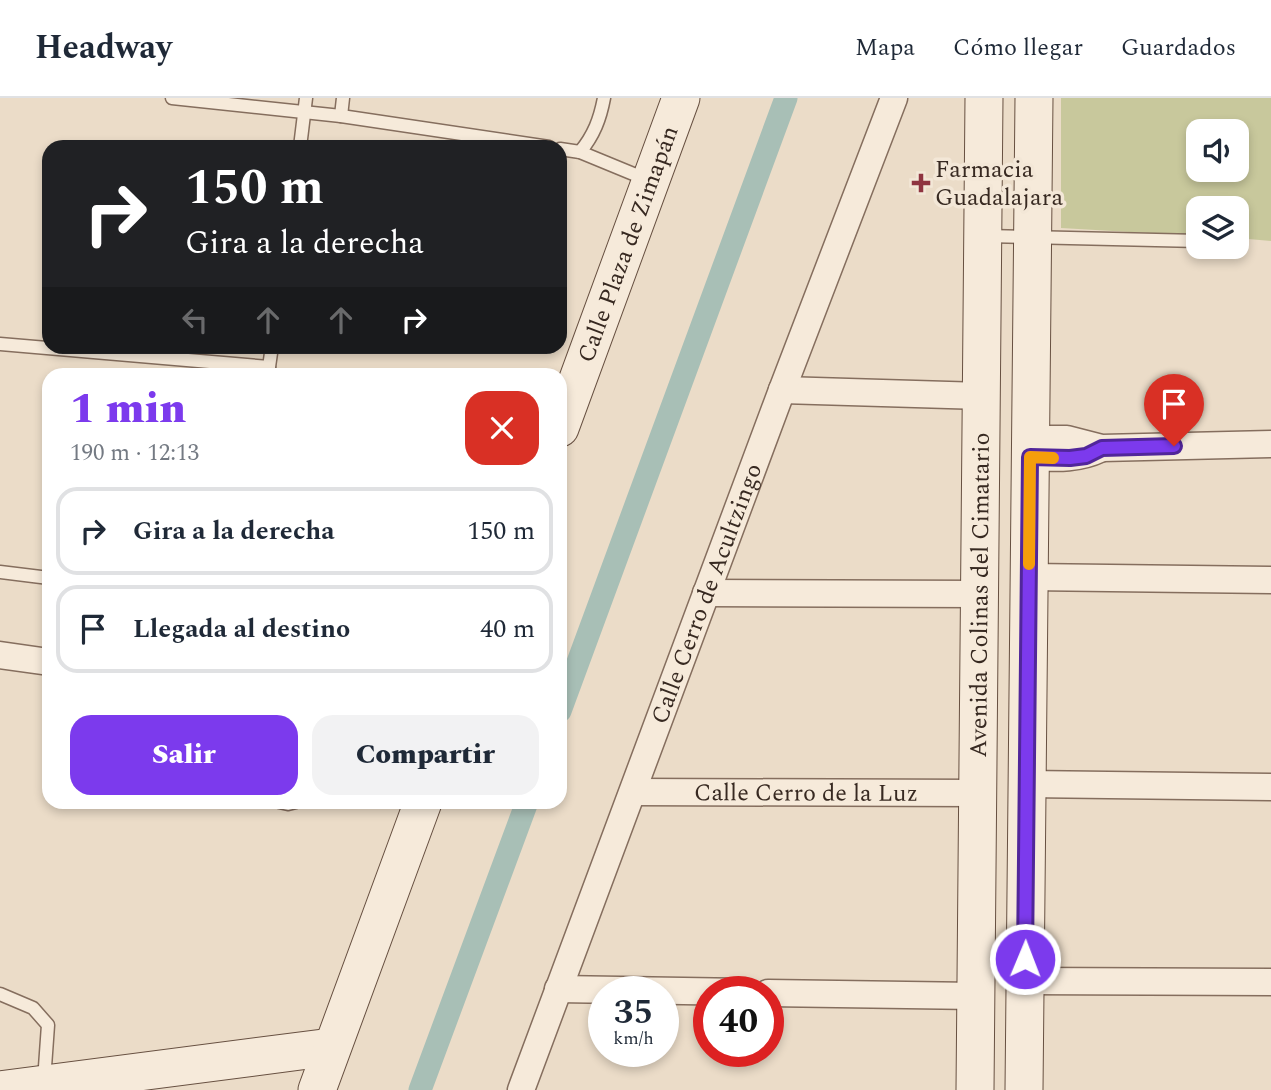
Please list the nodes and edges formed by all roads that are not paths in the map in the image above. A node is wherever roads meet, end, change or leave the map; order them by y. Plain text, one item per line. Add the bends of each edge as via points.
1 (172, 98) edge
2 (306, 98) edge
3 (343, 98) edge
4 (604, 98) edge
5 (681, 98) edge
6 (894, 98) edge
7 (984, 98) edge
8 (1034, 98) edge
9 (304, 113) junction
10 (341, 116) junction
11 (301, 140) edge
12 (502, 140) edge
13 (567, 150) edge
14 (580, 152) junction
15 (651, 181) junction
16 (983, 236) junction
17 (1033, 237) junction
18 (1186, 241) edge
19 (0, 344) edge
20 (42, 348) edge
21 (100, 354) edge
22 (239, 368) edge
23 (782, 390) junction
24 (982, 396) junction
25 (567, 409) edge
26 (1271, 444) edge
27 (1030, 463) junction
28 (981, 492) junction
29 (0, 572) edge
30 (42, 577) edge
31 (1029, 577) junction
32 (1271, 580) edge
33 (706, 593) junction
34 (980, 594) junction
35 (0, 654) edge
36 (42, 661) edge
37 (979, 691) junction
38 (1028, 692) junction
39 (1027, 785) junction
40 (1271, 787) edge
41 (634, 792) junction
42 (978, 793) junction
43 (420, 809) edge
44 (977, 895) junction
45 (1026, 896) junction
46 (1025, 981) junction
47 (1271, 982) edge
48 (558, 989) junction
49 (693, 991) edge
50 (784, 993) edge
51 (0, 994) edge
52 (976, 996) junction
53 (331, 1047) junction
54 (44, 1085) junction
55 (975, 1088) edge
56 (1024, 1088) edge
57 (0, 1090) edge
58 (317, 1090) edge
59 (521, 1090) edge

1 - 9 lane
2 - 9 lane
3 - 10 lane
4 - 14 lane via 592,138
5 - 15 street, Calle Plaza de Zimapán
6 - 23 street, Calle Cerro de Acultzingo
7 - 16 street, Avenida Colinas del Cimatario
8 - 17 street, Avenida Colinas del Cimatario
9 - 10 lane
9 - 11 lane
10 - 12 lane
13 - 14 lane
14 - 15 lane
15 - 25 street, Calle Plaza de Zimapán
16 - 17 lane
16 - 24 street, Avenida Colinas del Cimatario
17 - 18 lane
17 - 27 street, Avenida Colinas del Cimatario
19 - 20 lane
21 - 22 lane
23 - 24 street
23 - 33 street, Calle Cerro de Acultzingo
24 - 28 street, Avenida Colinas del Cimatario
26 - 27 street via 1102,448 1086,456
27 - 28 street
27 - 31 street, Avenida Colinas del Cimatario
28 - 34 street, Avenida Colinas del Cimatario
29 - 30 lane
31 - 32 street
31 - 38 street, Avenida Colinas del Cimatario
33 - 34 street
33 - 41 street, Calle Cerro de Acultzingo
34 - 37 street, Avenida Colinas del Cimatario
35 - 36 street
37 - 38 street
37 - 42 street, Avenida Colinas del Cimatario
38 - 39 street, Avenida Colinas del Cimatario
39 - 40 street
39 - 45 street, Avenida Colinas del Cimatario
41 - 42 street, Calle Cerro de la Luz
41 - 48 street, Calle Cerro de Acultzingo
42 - 44 street, Avenida Colinas del Cimatario
43 - 53 street
44 - 45 street
44 - 52 street, Avenida Colinas del Cimatario
45 - 46 street, Avenida Colinas del Cimatario
46 - 47 street
46 - 56 street, Avenida Colinas del Cimatario
48 - 49 street
48 - 59 street, Calle Cerro de Acultzingo
50 - 52 street
51 - 54 lane via 33,1008 48,1025
52 - 55 street, Avenida Colinas del Cimatario
53 - 54 street
53 - 58 street
54 - 57 street
55 - 56 street

